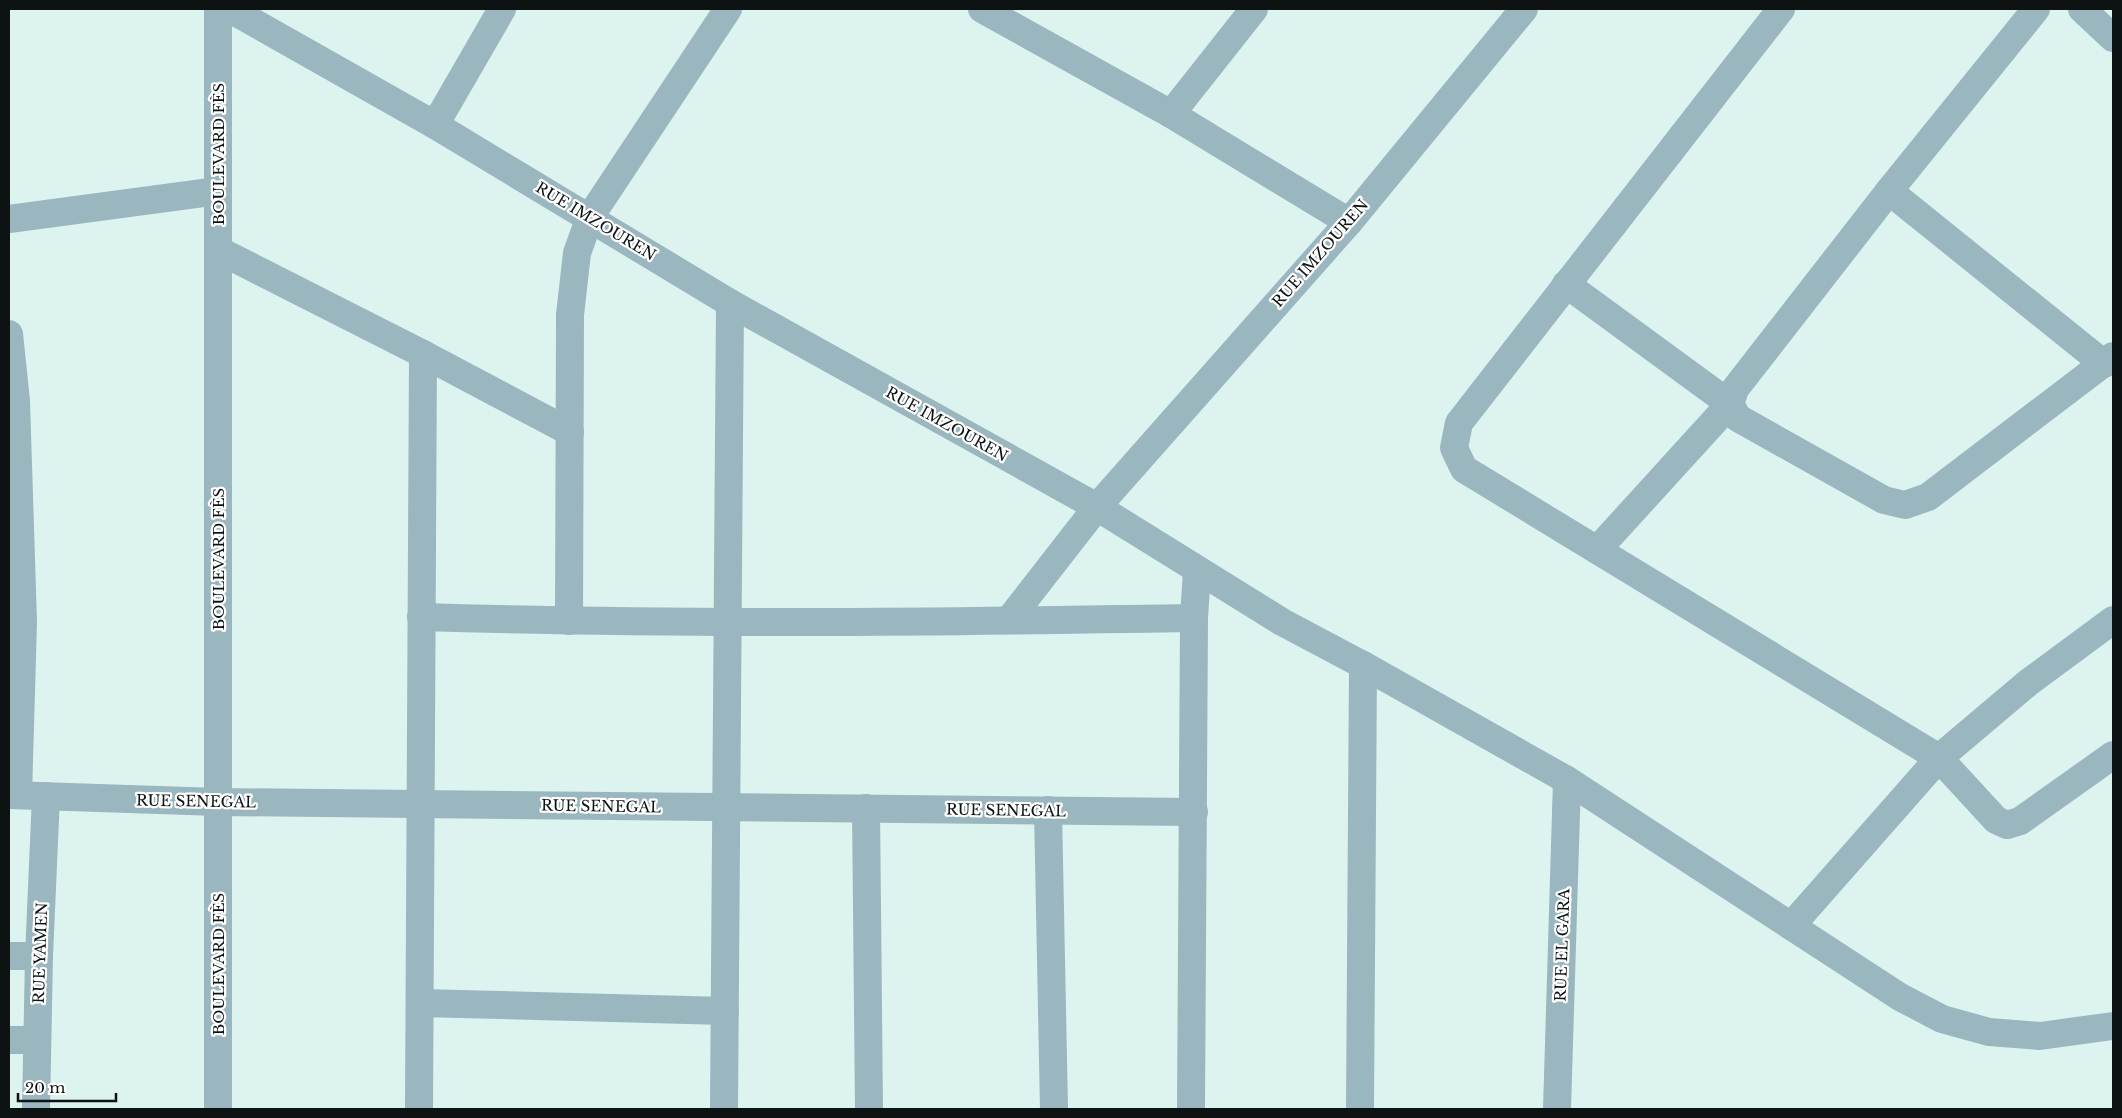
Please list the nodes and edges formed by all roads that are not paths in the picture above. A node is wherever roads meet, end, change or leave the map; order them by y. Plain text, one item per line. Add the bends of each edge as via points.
1 (218, 9) edge
2 (230, 9) edge
3 (502, 9) edge
4 (728, 9) edge
5 (982, 9) edge
6 (1254, 9) edge
7 (1524, 9) edge
8 (1781, 9) edge
9 (2036, 9) edge
10 (2082, 9) edge
11 (2113, 38) edge
12 (1171, 114) junction
13 (435, 125) junction
14 (218, 191) junction
15 (1889, 191) junction
16 (590, 217) junction
17 (9, 219) edge
18 (1349, 222) junction
19 (218, 250) junction
20 (1566, 284) junction
21 (730, 303) junction
22 (9, 334) edge
23 (423, 354) junction
24 (2108, 360) edge
25 (12, 401) edge
26 (1730, 404) junction
27 (570, 432) junction
28 (1097, 507) junction
29 (1597, 550) junction
30 (1197, 571) junction
31 (421, 616) junction
32 (1194, 618) junction
33 (1008, 620) junction
34 (2113, 620) edge
35 (569, 621) junction
36 (16, 622) edge
37 (726, 622) junction
38 (1363, 665) junction
39 (2113, 755) edge
40 (1939, 758) junction
41 (1568, 780) junction
42 (14, 795) edge
43 (46, 796) junction
44 (218, 802) junction
45 (420, 804) junction
46 (725, 807) junction
47 (866, 808) junction
48 (1048, 810) junction
49 (1194, 812) junction
50 (1791, 926) junction
51 (9, 956) edge
52 (39, 956) junction
53 (420, 1003) junction
54 (725, 1011) junction
55 (2113, 1026) edge
56 (9, 1040) edge
57 (37, 1040) junction
58 (36, 1109) edge
59 (218, 1109) edge
60 (419, 1109) edge
61 (724, 1109) edge
62 (869, 1109) edge
63 (1054, 1109) edge
64 (1191, 1109) edge
65 (1360, 1109) edge
66 (1556, 1109) edge

1 - 14 street, BOULEVARD FÈS
2 - 13 street, RUE IMZOUREN
3 - 13 street
4 - 16 street
5 - 12 street
6 - 12 street
7 - 18 street, RUE IMZOUREN
8 - 20 street
9 - 15 street
10 - 11 street
12 - 18 street
13 - 16 street, RUE IMZOUREN
14 - 17 street
14 - 19 street, BOULEVARD FÈS
15 - 24 street
15 - 26 street via 1736,389
16 - 21 street, RUE IMZOUREN
16 - 27 street via 577,253 570,315
18 - 28 street, RUE IMZOUREN
19 - 23 street
19 - 44 street, BOULEVARD FÈS
20 - 26 street
20 - 29 street via 1459,423 1454,448 1464,469
21 - 28 street, RUE IMZOUREN
21 - 37 street
22 - 25 street
23 - 27 street
23 - 31 street
24 - 26 street via 1928,497 1905,504 1884,500 1738,418
25 - 36 street
26 - 29 street
27 - 35 street
28 - 30 street
28 - 33 street
29 - 40 street
30 - 32 street
30 - 38 street
31 - 35 street
31 - 45 street
32 - 33 street
32 - 49 street
33 - 37 street
34 - 40 street via 2029,682
35 - 37 street
36 - 42 street
37 - 46 street
38 - 41 street
38 - 65 street
39 - 40 street via 2020,821 2007,825 1996,820
40 - 50 street
41 - 50 street
41 - 66 street, RUE EL GARA
42 - 43 street, RUE SENEGAL
43 - 44 street, RUE SENEGAL
43 - 52 street, RUE YAMEN
44 - 45 street, RUE SENEGAL
44 - 59 street, BOULEVARD FÈS
45 - 46 street, RUE SENEGAL
45 - 53 street
46 - 47 street, RUE SENEGAL
46 - 54 street
47 - 48 street, RUE SENEGAL
47 - 62 street
48 - 49 street, RUE SENEGAL
48 - 63 street
49 - 64 street
50 - 55 street via 1900,997 1942,1019 1988,1032 2040,1036
51 - 52 street
52 - 57 street, RUE YAMEN
53 - 54 street
53 - 60 street
54 - 61 street
56 - 57 street
57 - 58 street, RUE YAMEN

